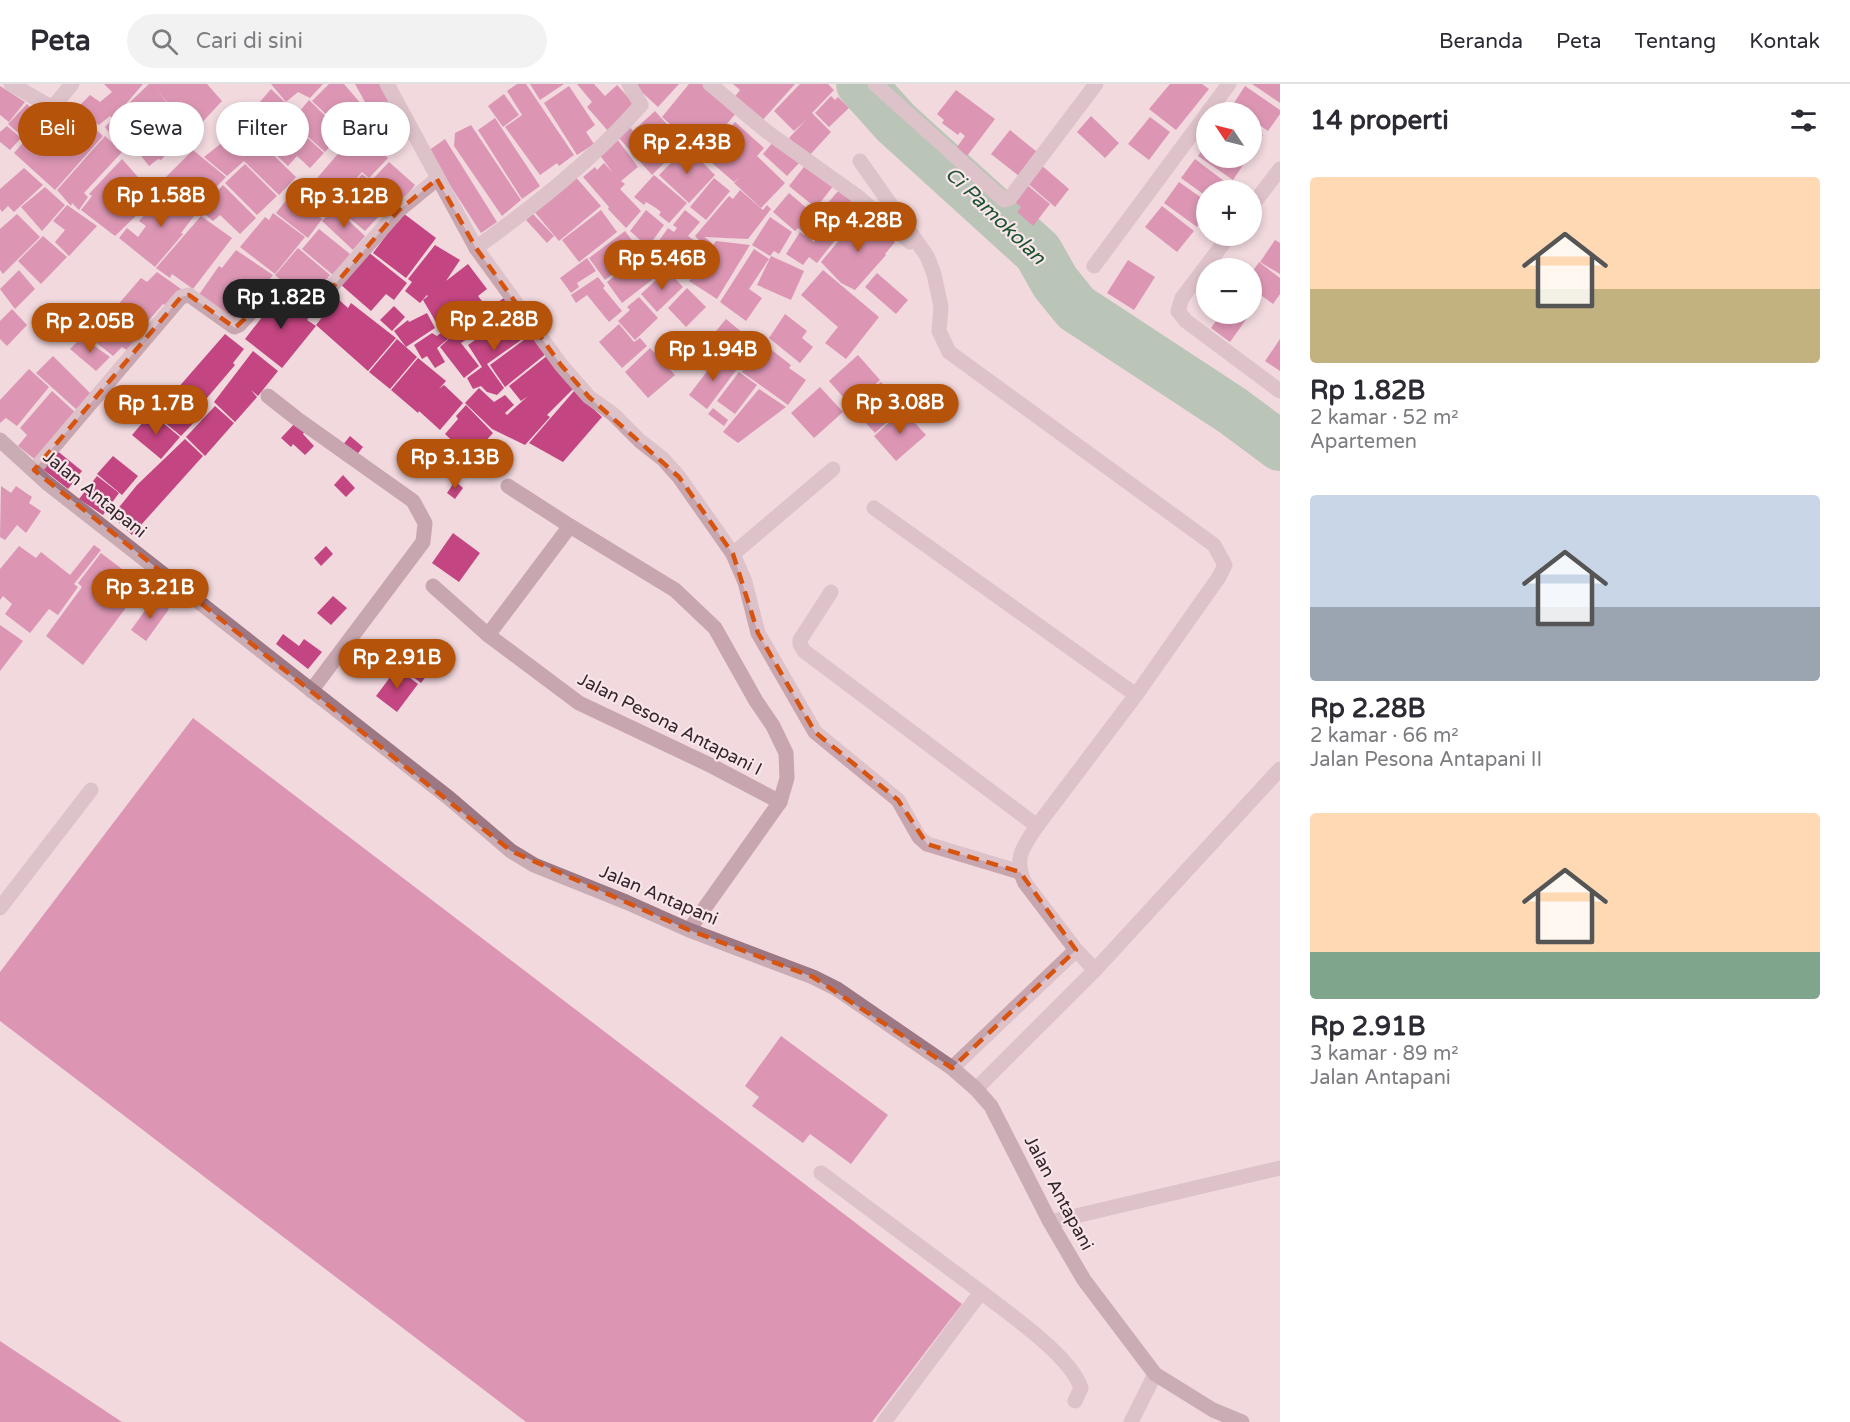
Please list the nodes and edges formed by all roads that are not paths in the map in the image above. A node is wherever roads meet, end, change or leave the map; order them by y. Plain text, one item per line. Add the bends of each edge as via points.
1 (11, 84) edge
2 (72, 84) edge
3 (387, 84) edge
4 (629, 84) edge
5 (710, 84) edge
6 (875, 84) edge
7 (1096, 84) edge
8 (1229, 84) edge
9 (1216, 102) edge
10 (1196, 129) edge
11 (860, 161) dead end
12 (1280, 169) edge
13 (437, 179) junction
14 (1262, 193) edge
15 (1221, 246) edge
16 (476, 248) junction
17 (927, 256) junction
18 (1094, 266) dead end
19 (1280, 391) edge
20 (268, 396) dead end
21 (0, 440) edge
22 (833, 469) dead end
23 (34, 470) junction
24 (508, 486) dead end
25 (874, 508) dead end
26 (570, 526) junction
27 (733, 554) junction
28 (434, 586) dead end
29 (831, 592) dead end
30 (488, 635) junction
31 (311, 691) junction
32 (1136, 695) junction
33 (1280, 769) edge
34 (91, 790) dead end
35 (780, 802) junction
36 (1037, 826) junction
37 (1020, 872) junction
38 (0, 908) edge
39 (689, 930) junction
40 (1076, 950) junction
41 (1095, 970) junction
42 (952, 1068) junction
43 (976, 1089) junction
44 (1280, 1168) edge
45 (821, 1173) dead end
46 (1050, 1222) junction
47 (981, 1292) junction
48 (1155, 1374) junction
49 (1075, 1401) dead end
50 (885, 1422) edge
51 (1131, 1422) edge
52 (1242, 1422) edge

1 - 2 street via 51,107
3 - 13 street
4 - 16 street via 641,105 618,132 532,208
5 - 17 street via 766,131 857,196
6 - 7 street via 1004,200 1010,198
8 - 9 street
10 - 18 street
11 - 17 street
12 - 14 street
13 - 16 street
13 - 23 street via 398,211 312,307 277,288 234,327 189,295 181,297
15 - 19 street via 1182,298 1178,311
16 - 27 street via 561,365 589,397 613,414 680,477
17 - 32 street via 940,307 939,331 949,352 1214,545 1225,565
20 - 31 street via 412,501 425,523 423,542
21 - 23 street, Jalan Antapani
22 - 27 street
23 - 31 street, Jalan Antapani
24 - 26 street
25 - 32 street
26 - 30 street
26 - 35 street via 675,590 716,628 786,753 787,778
27 - 37 street via 746,582 758,633 814,732 898,800 927,844
28 - 30 street, Jalan Pesona Antapani I
29 - 36 street via 800,640 804,651
30 - 35 street, Jalan Pesona Antapani I via 579,703
31 - 39 street, Jalan Antapani via 511,851 534,865
32 - 36 street
33 - 41 street
34 - 38 street
35 - 39 street
36 - 37 street via 1022,849
37 - 40 street
39 - 42 street, Jalan Antapani via 813,976
40 - 41 street
40 - 42 street
41 - 43 street
42 - 43 street, Jalan Antapani
43 - 46 street, Jalan Antapani via 991,1106
44 - 46 street
45 - 47 street
46 - 48 street, Jalan Antapani via 1084,1280
47 - 49 street via 1042,1339 1077,1377 1081,1388
47 - 50 street
48 - 51 street
48 - 52 street, Jalan Antapani via 1213,1410

